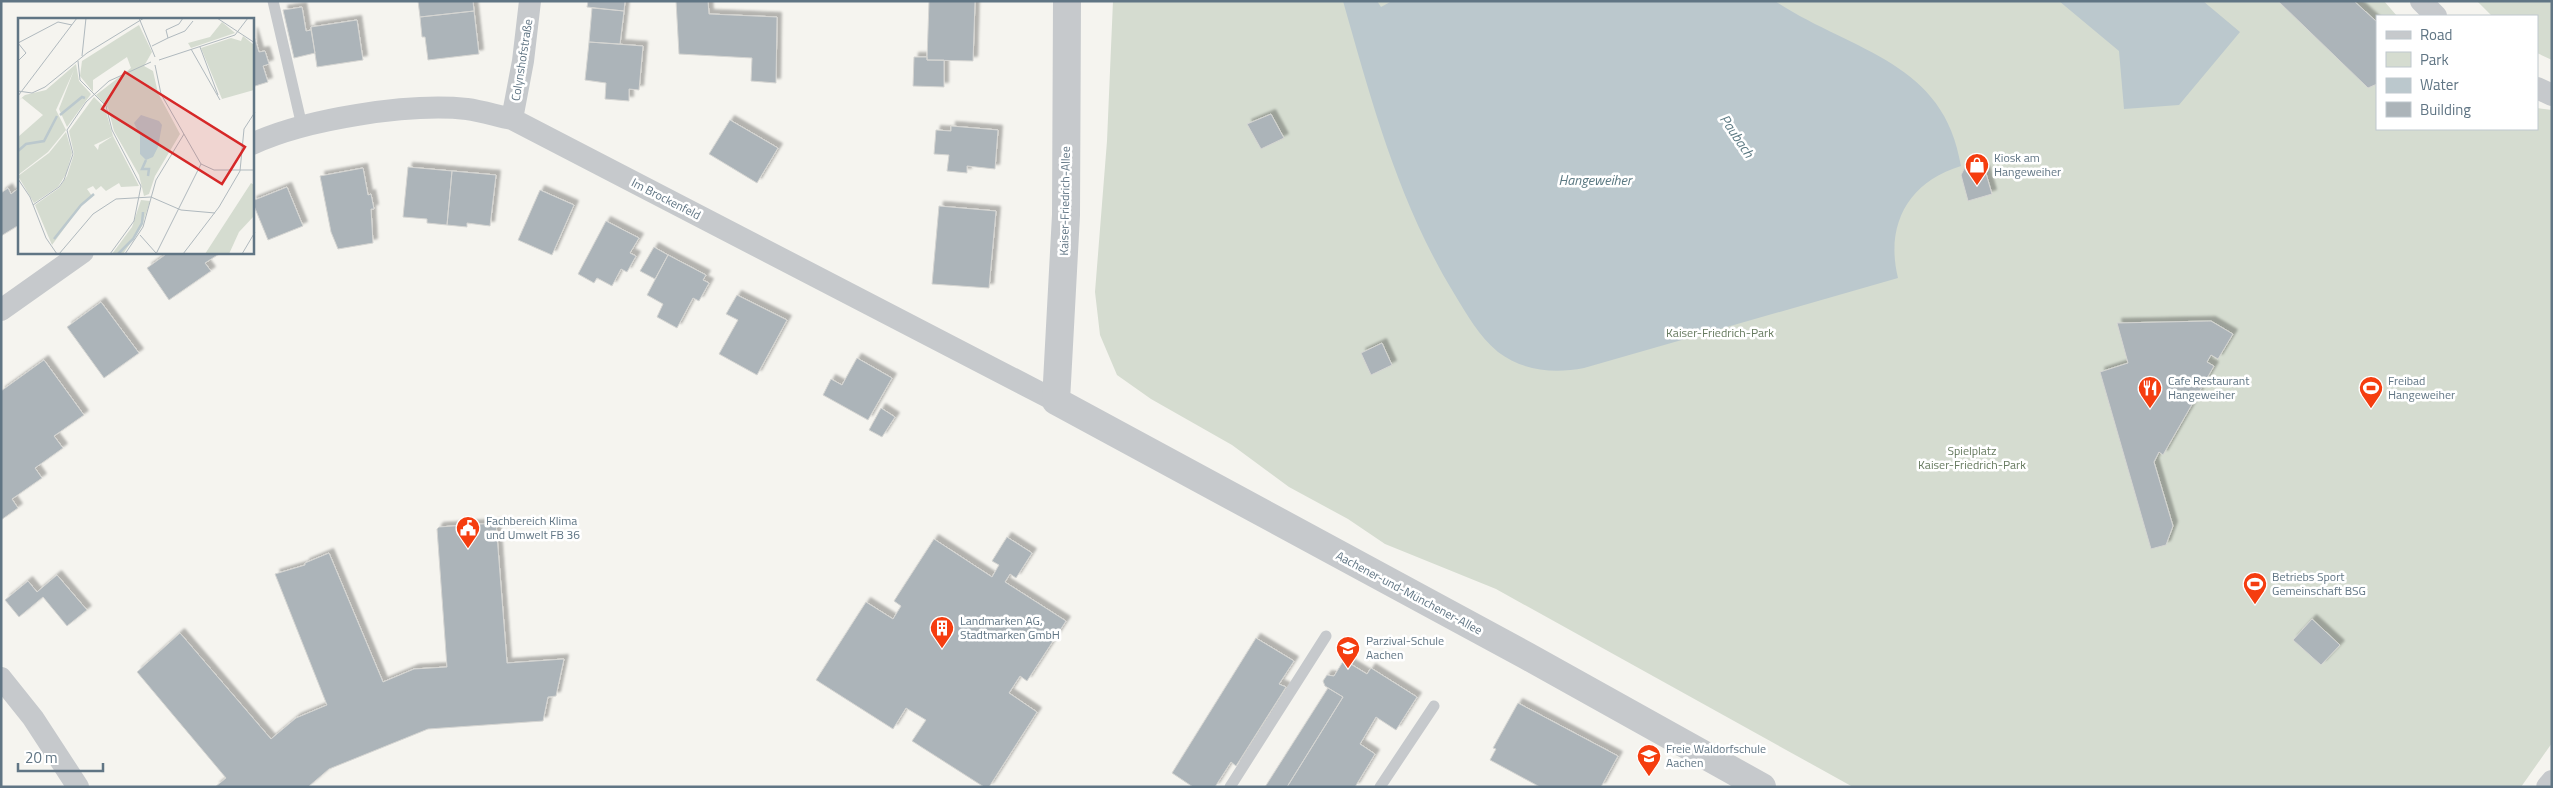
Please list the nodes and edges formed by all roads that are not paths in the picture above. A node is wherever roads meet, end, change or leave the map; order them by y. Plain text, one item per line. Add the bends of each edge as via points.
1 (273, 1) edge
2 (530, 1) edge
3 (1067, 1) edge
4 (2421, 1) edge
5 (2435, 15) edge
6 (2538, 88) edge
7 (2552, 95) edge
8 (512, 119) junction
9 (302, 126) junction
10 (254, 143) edge
11 (80, 254) edge
12 (1, 310) edge
13 (1056, 401) junction
14 (1326, 636) dead end
15 (1, 678) edge
16 (1434, 706) dead end
17 (2552, 781) edge
18 (78, 787) edge
19 (1230, 787) edge
20 (1380, 787) edge
21 (1762, 787) edge
22 (2547, 787) edge

1 - 9 lane
2 - 8 street, Colynshofstraße
3 - 13 street, Kaiser-Friedrich-Allee via 1066,215
4 - 5 street
6 - 7 street
8 - 9 street, Im Brockenfeld via 479,111 451,109 383,112
8 - 13 street, Im Brockenfeld
9 - 10 street, Im Brockenfeld
11 - 12 street
13 - 21 street, Aachener-und-Münchener-Allee
14 - 19 lane
15 - 18 street via 33,718
16 - 20 lane
17 - 22 street

